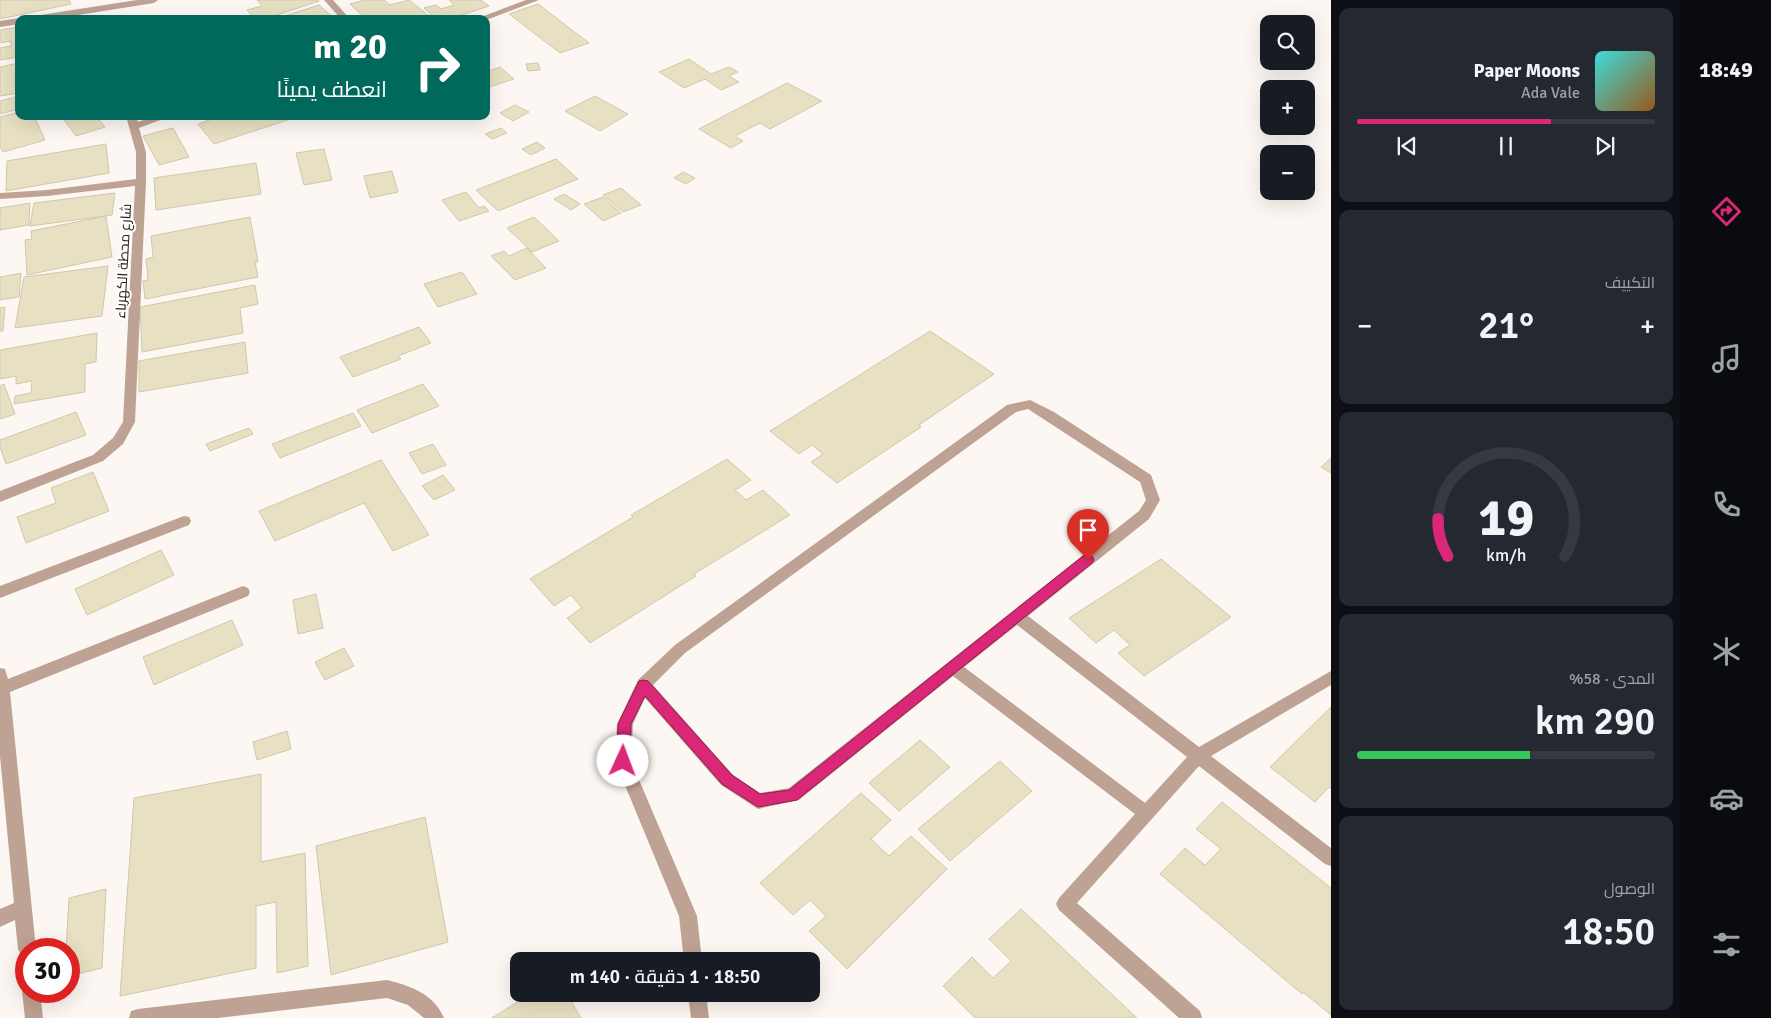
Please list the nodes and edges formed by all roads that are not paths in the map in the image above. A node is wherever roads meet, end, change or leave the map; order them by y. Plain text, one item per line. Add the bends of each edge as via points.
1 (154, 0) edge
2 (328, 0) edge
3 (535, 0) edge
4 (91, 5) edge
5 (50, 15) edge
6 (342, 15) edge
7 (488, 15) edge
8 (15, 22) edge
9 (0, 24) edge
10 (133, 121) edge
11 (141, 182) junction
12 (0, 196) edge
13 (0, 497) edge
14 (184, 521) dead end
15 (0, 592) edge
16 (243, 592) dead end
17 (1017, 616) junction
18 (953, 668) junction
19 (1331, 677) edge
20 (0, 680) edge
21 (643, 685) junction
22 (1198, 756) junction
23 (4, 783) edge
24 (1146, 813) junction
25 (1331, 858) edge
26 (23, 908) junction
27 (0, 918) edge
28 (26, 938) edge
29 (693, 952) edge
30 (698, 1002) edge
31 (32, 1003) edge
32 (34, 1018) edge
33 (138, 1018) edge
34 (435, 1018) edge
35 (700, 1018) edge
36 (1192, 1018) edge

1 - 4 street
2 - 6 street
3 - 7 street
4 - 5 street
8 - 9 street
10 - 11 street, شارع محطة الكهرباء via 141,152
11 - 12 street
11 - 13 street, شارع محطة الكهرباء via 129,422 118,441 98,458
14 - 15 street
16 - 20 street
17 - 18 street
17 - 21 street via 1144,515 1153,500 1146,480 1030,404 1012,408 680,649
17 - 22 street
18 - 21 street via 793,796 758,801 727,780
18 - 24 street
19 - 22 street
20 - 23 street
21 - 29 street via 625,724 623,761 688,916
22 - 24 street
22 - 25 street
23 - 26 street
24 - 36 street via 1065,904
26 - 27 street
26 - 28 street
30 - 35 street
31 - 32 street
33 - 34 street via 387,988 410,994 430,1009

